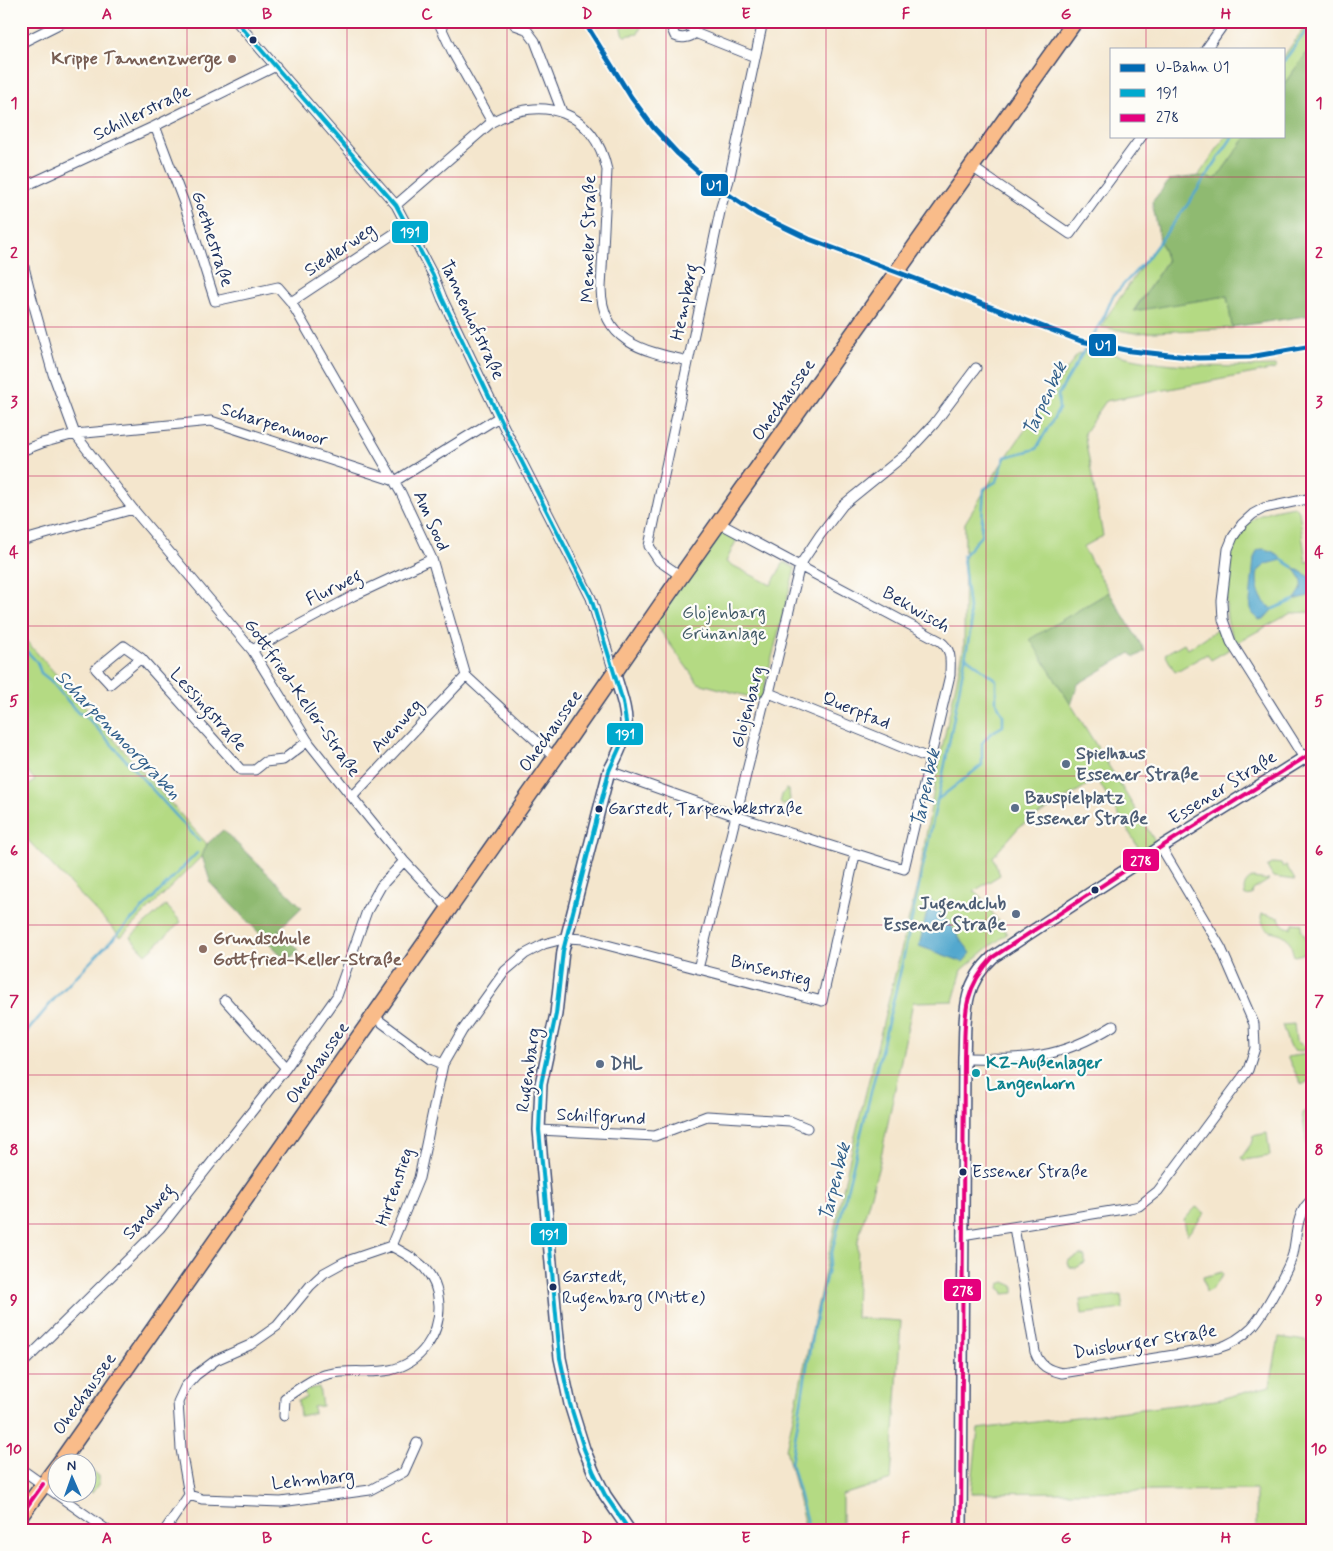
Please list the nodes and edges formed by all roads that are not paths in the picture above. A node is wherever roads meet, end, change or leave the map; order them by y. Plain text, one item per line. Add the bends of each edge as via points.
1 (236, 21) edge
2 (438, 21) edge
3 (675, 21) edge
4 (682, 21) edge
5 (763, 21) edge
6 (1075, 21) edge
7 (1226, 21) edge
8 (62, 22) edge
9 (515, 25) dead end
10 (695, 33) junction
11 (21, 43) edge
12 (1207, 48) edge
13 (755, 57) junction
14 (276, 66) junction
15 (562, 112) junction
16 (492, 122) junction
17 (155, 126) junction
18 (1141, 138) edge
19 (972, 167) junction
20 (21, 188) edge
21 (396, 205) junction
22 (407, 225) junction
23 (21, 255) edge
24 (278, 287) joint
25 (21, 299) edge
26 (32, 299) junction
27 (291, 302) junction
28 (688, 362) junction
29 (976, 368) dead end
30 (499, 417) junction
31 (75, 434) junction
32 (21, 451) edge
33 (395, 481) junction
34 (1312, 498) edge
35 (133, 509) junction
36 (719, 523) junction
37 (21, 541) edge
38 (432, 559) junction
39 (800, 566) junction
40 (682, 576) junction
41 (252, 650) junction
42 (140, 658) junction
43 (614, 672) junction
44 (466, 676) junction
45 (769, 693) junction
46 (308, 740) junction
47 (1308, 755) edge
48 (555, 758) junction
49 (931, 760) junction
50 (609, 771) junction
51 (352, 797) junction
52 (736, 816) junction
53 (1161, 847) junction
54 (855, 855) junction
55 (404, 861) junction
56 (449, 909) junction
57 (567, 938) junction
58 (698, 969) junction
59 (225, 1000) dead end
60 (373, 1016) junction
61 (1113, 1026) dead end
62 (964, 1058) junction
63 (443, 1064) junction
64 (286, 1068) junction
65 (806, 1128) dead end
66 (538, 1130) junction
67 (1310, 1201) edge
68 (1014, 1226) junction
69 (962, 1235) junction
70 (391, 1246) junction
71 (21, 1365) edge
72 (284, 1416) dead end
73 (417, 1443) dead end
74 (65, 1454) edge
75 (21, 1469) edge
76 (48, 1477) edge
77 (43, 1484) junction
78 (189, 1495) junction
79 (21, 1515) edge
80 (107, 1530) edge
81 (165, 1530) edge
82 (629, 1530) edge
83 (961, 1530) edge

1 - 14 street, Tannenhofstraße
2 - 16 street
3 - 10 street via 672,28 675,36 682,38
4 - 10 street
5 - 13 street, Hempberg
6 - 19 main road, Ohechaussee
7 - 12 street
8 - 11 street
9 - 15 street via 526,29 535,41
10 - 13 street
13 - 28 street, Hempberg
14 - 17 street, Schillerstraße
14 - 21 street, Tannenhofstraße
15 - 16 street, Memeler Straße via 540,108 522,110
15 - 28 street, Memeler Straße via 592,134 605,160 608,179 601,302 605,315 622,339 632,345
16 - 21 street, Memeler Straße
17 - 20 street, Schillerstraße
17 - 24 street, Goethestraße via 215,301
18 - 19 street via 1070,234
19 - 36 main road, Ohechaussee
21 - 22 street, Tannenhofstraße
22 - 27 street, Siedlerweg
22 - 30 street, Tannenhofstraße
23 - 26 street
24 - 27 street, Am Sood
25 - 26 street
26 - 31 street via 53,374
27 - 33 street, Am Sood
28 - 40 street, Hempberg via 649,546 659,561
29 - 39 street, Glojenbarg via 934,424 906,454 843,504
30 - 33 street
30 - 43 street, Tannenhofstraße via 590,598
31 - 32 street, Scharpenmoor
31 - 33 street, Scharpenmoor via 211,421
31 - 35 street, Gottfried-Keller-Straße
33 - 38 street, Am Sood
34 - 47 street via 1264,508 1242,524 1228,548 1222,601 1231,642
35 - 37 street
35 - 41 street, Gottfried-Keller-Straße
36 - 39 street, Bekwisch
36 - 40 main road, Ohechaussee
38 - 41 street, Flurweg via 353,596
38 - 44 street, Am Sood
39 - 45 street, Glojenbarg
39 - 49 street, Bekwisch via 947,647 950,675
40 - 43 main road, Ohechaussee
41 - 46 street, Gottfried-Keller-Straße
42 - 42 street, Lessingstraße via 124,646 96,669 110,684
42 - 46 street, Lessingstraße via 241,770 255,770 265,762 283,760
43 - 48 main road, Ohechaussee
43 - 50 street, Rugenbarg via 627,717 623,743
44 - 48 street
44 - 51 street, Auenweg
45 - 49 street, Querpfad
45 - 52 street, Glojenbarg
46 - 51 street, Gottfried-Keller-Straße
47 - 53 street, Essener Straße
48 - 56 main road, Ohechaussee
49 - 54 street, Bekwisch via 904,869
50 - 52 street
50 - 57 street, Rugenbarg
51 - 55 street, Gottfried-Keller-Straße
52 - 54 street
52 - 58 street, Glojenbarg
53 - 62 street, Essener Straße via 986,964 968,993
53 - 68 street via 1221,948 1241,990 1254,1024 1255,1048 1251,1061 1163,1185 1148,1200 1130,1208
54 - 58 street, Binsenstieg via 822,1001
55 - 56 street, Gottfried-Keller-Straße
55 - 64 street, Sandweg via 381,886 367,911 337,996
56 - 60 main road, Ohechaussee
57 - 58 street, Binsenstieg via 584,939
57 - 63 street, Hirtenstieg via 544,944 525,954 505,971
57 - 66 street, Rugenbarg via 541,1084
59 - 64 street
60 - 63 street via 431,1059
60 - 74 main road, Ohechaussee
61 - 62 street via 1072,1047 1045,1056
62 - 69 street, Essener Straße
63 - 70 street, Hirtenstieg via 419,1178
64 - 71 street, Sandweg via 160,1228
65 - 66 street, Schilfgrund via 790,1121 707,1116 655,1136
66 - 82 street, Rugenbarg via 560,1358 570,1404 594,1473
67 - 68 street, Duisburger Straße via 1301,1214 1287,1270 1254,1326 1236,1341 1218,1348 1062,1373 1041,1364 1035,1352
68 - 69 street
69 - 83 street, Essener Straße
70 - 72 street via 415,1258 427,1270 437,1288 439,1306 435,1333 427,1348 391,1370 329,1373 285,1398
70 - 78 street, Hirtenstieg via 344,1262 324,1273 277,1326 250,1345 216,1360 185,1387 178,1402 181,1449
73 - 78 street, Lehmbarg via 404,1472 370,1490 281,1502 202,1499
75 - 77 street
76 - 77 main road, Ohechaussee
77 - 79 main road, Ohechaussee
77 - 80 street
78 - 81 street

